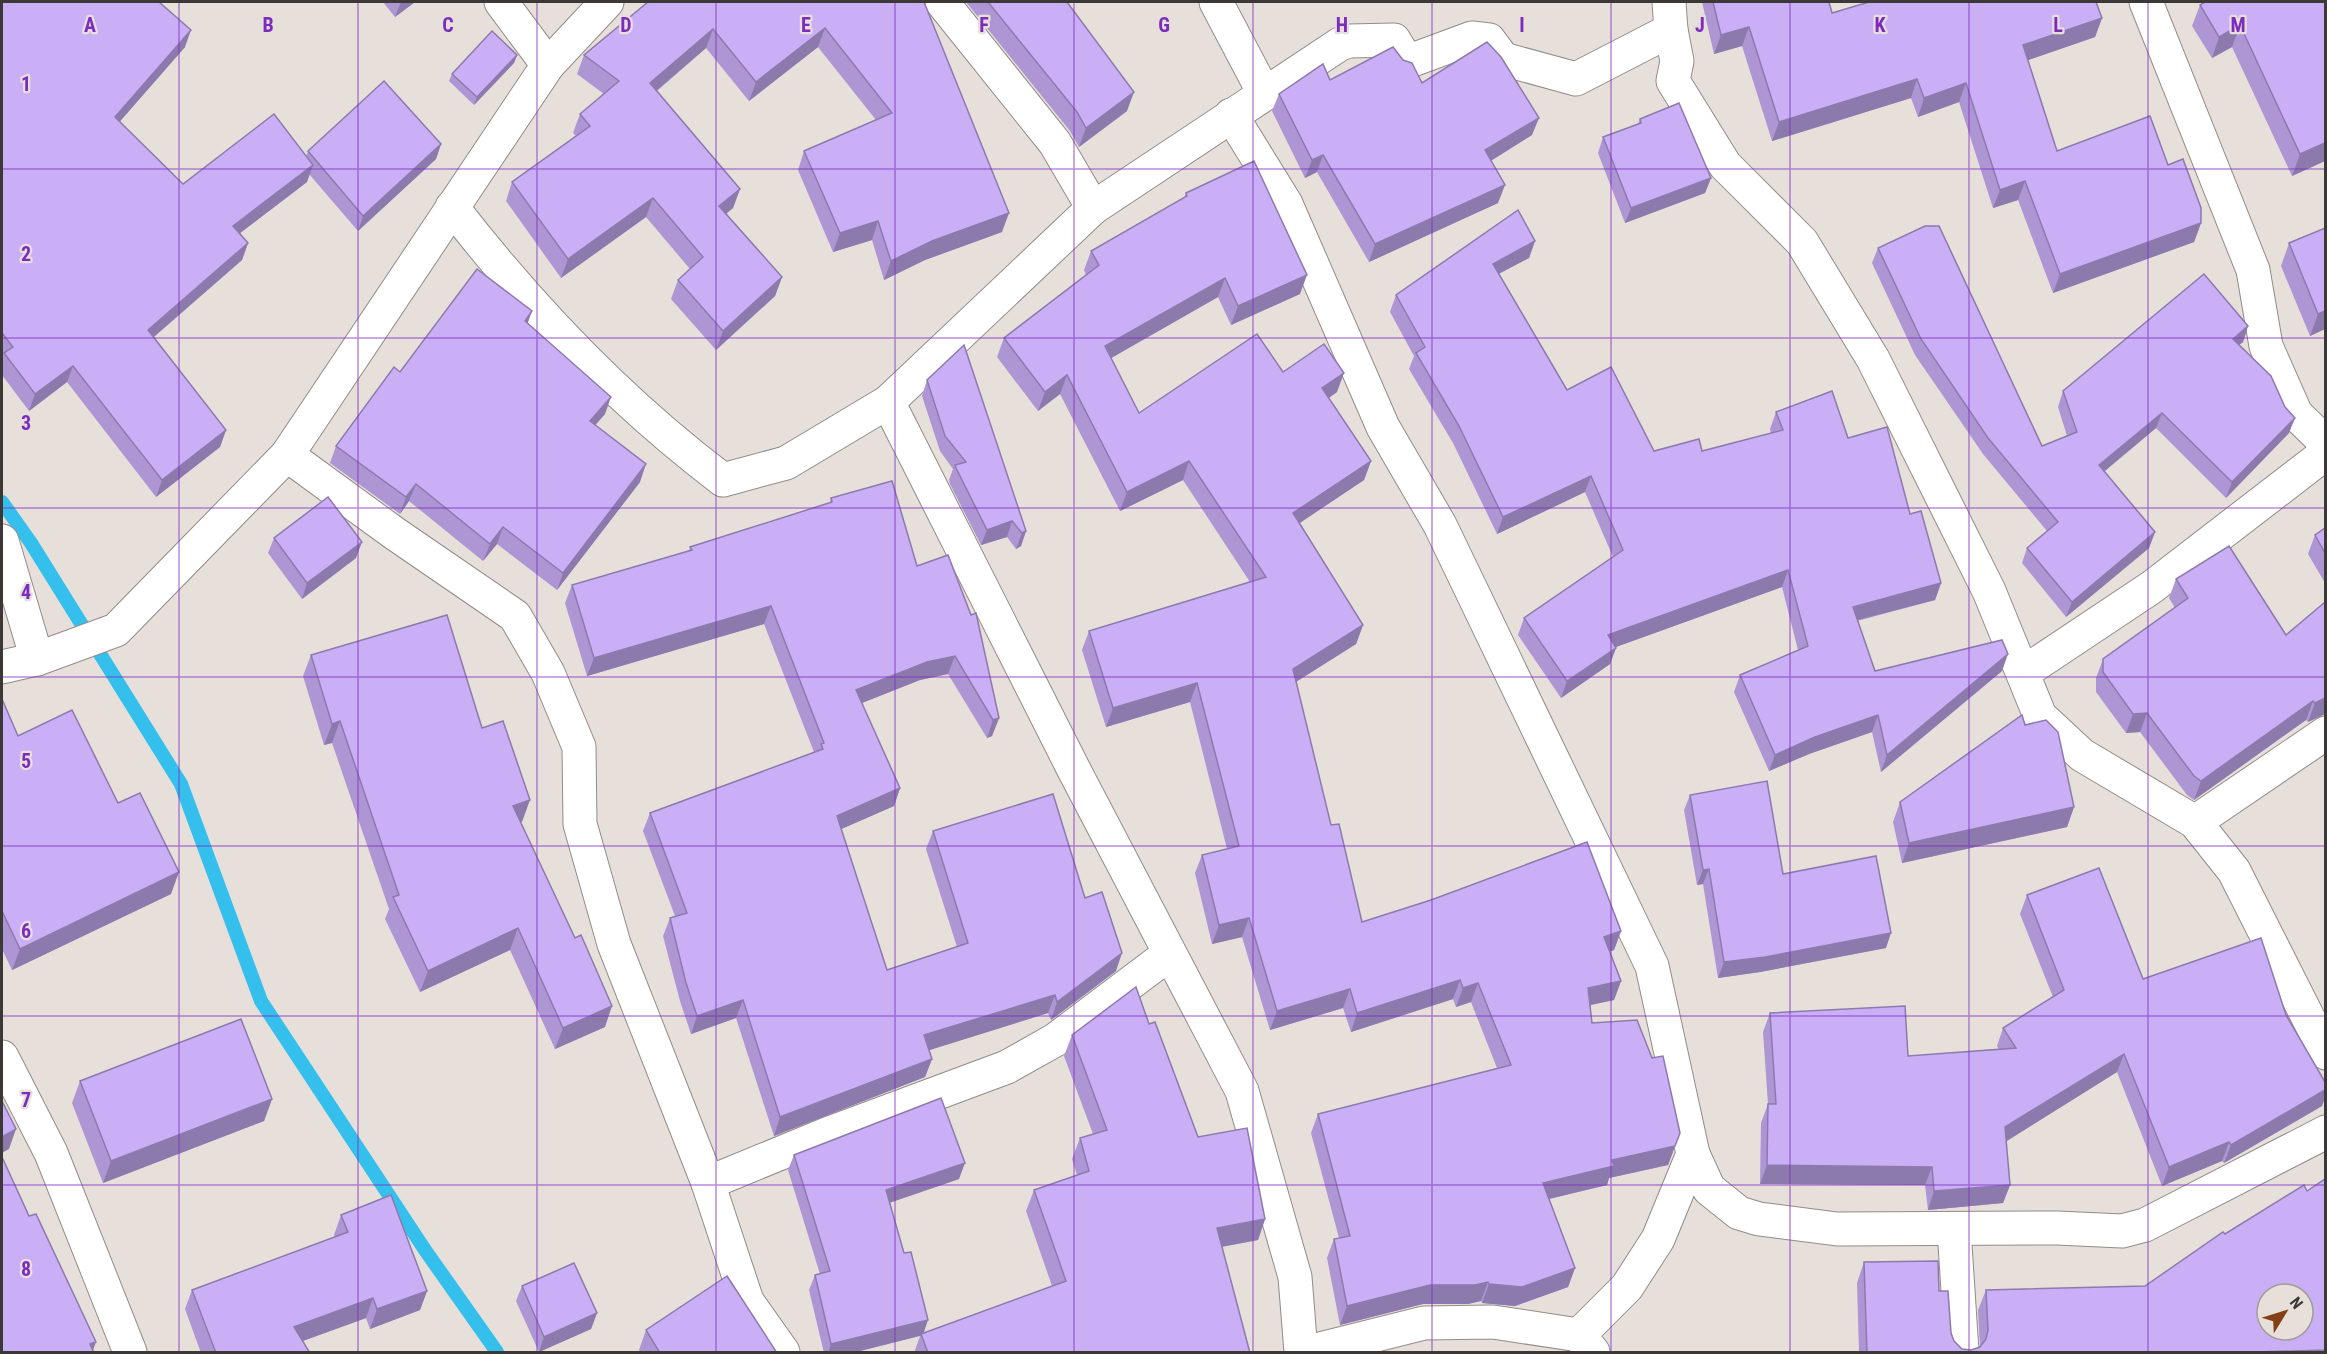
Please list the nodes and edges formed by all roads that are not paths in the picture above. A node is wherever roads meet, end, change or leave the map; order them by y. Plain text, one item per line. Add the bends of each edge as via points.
1 (501, 2) edge
2 (607, 2) edge
3 (942, 2) edge
4 (1216, 2) edge
5 (2146, 2) edge
6 (1670, 16) edge
7 (548, 65) junction
8 (1264, 93) junction
9 (1231, 115) junction
10 (452, 207) junction
11 (1093, 208) junction
12 (888, 402) junction
13 (2325, 443) edge
14 (2325, 453) edge
15 (288, 455) junction
16 (2, 541) edge
17 (37, 659) junction
18 (2, 667) edge
19 (2023, 673) junction
20 (2325, 733) edge
21 (2195, 822) junction
22 (1169, 954) junction
23 (2325, 1053) edge
24 (2, 1057) edge
25 (2325, 1132) edge
26 (1692, 1154) junction
27 (708, 1183) junction
28 (1954, 1229) junction
29 (1586, 1344) edge
30 (130, 1353) edge
31 (783, 1353) edge
32 (1301, 1353) edge
33 (1308, 1353) edge
34 (1962, 1353) edge

1 - 7 street
2 - 7 street
3 - 11 street via 1055,143
4 - 8 street
5 - 13 street via 2253,270 2266,346 2296,414
6 - 8 street via 1576,79 1503,59 1489,40 1472,38 1407,62 1394,40 1350,41
6 - 19 street via 1677,61 1673,81 1725,165 1802,242 1873,359 1989,591
7 - 10 street
8 - 9 street
9 - 11 street
9 - 26 street via 1286,204 1383,427 1440,525 1652,966
10 - 12 street via 595,372 677,446 723,480 786,463
10 - 15 street
11 - 12 street
12 - 22 street
14 - 19 street via 2152,587
15 - 17 street via 116,630
15 - 27 street via 515,616 548,673 579,747 580,824 614,944
16 - 17 street
17 - 18 street
19 - 21 street via 2040,716 2082,755
20 - 21 street
21 - 23 street via 2234,871
22 - 27 street via 1055,1040 1007,1067
22 - 32 street via 1242,1091 1295,1277
24 - 30 street via 51,1154
25 - 28 street via 2145,1225 2122,1231
26 - 28 street via 1708,1189 1739,1213 1759,1219 1837,1229
26 - 29 street via 1658,1239
27 - 31 street via 747,1301
28 - 34 street
29 - 33 street via 1493,1322 1424,1323

